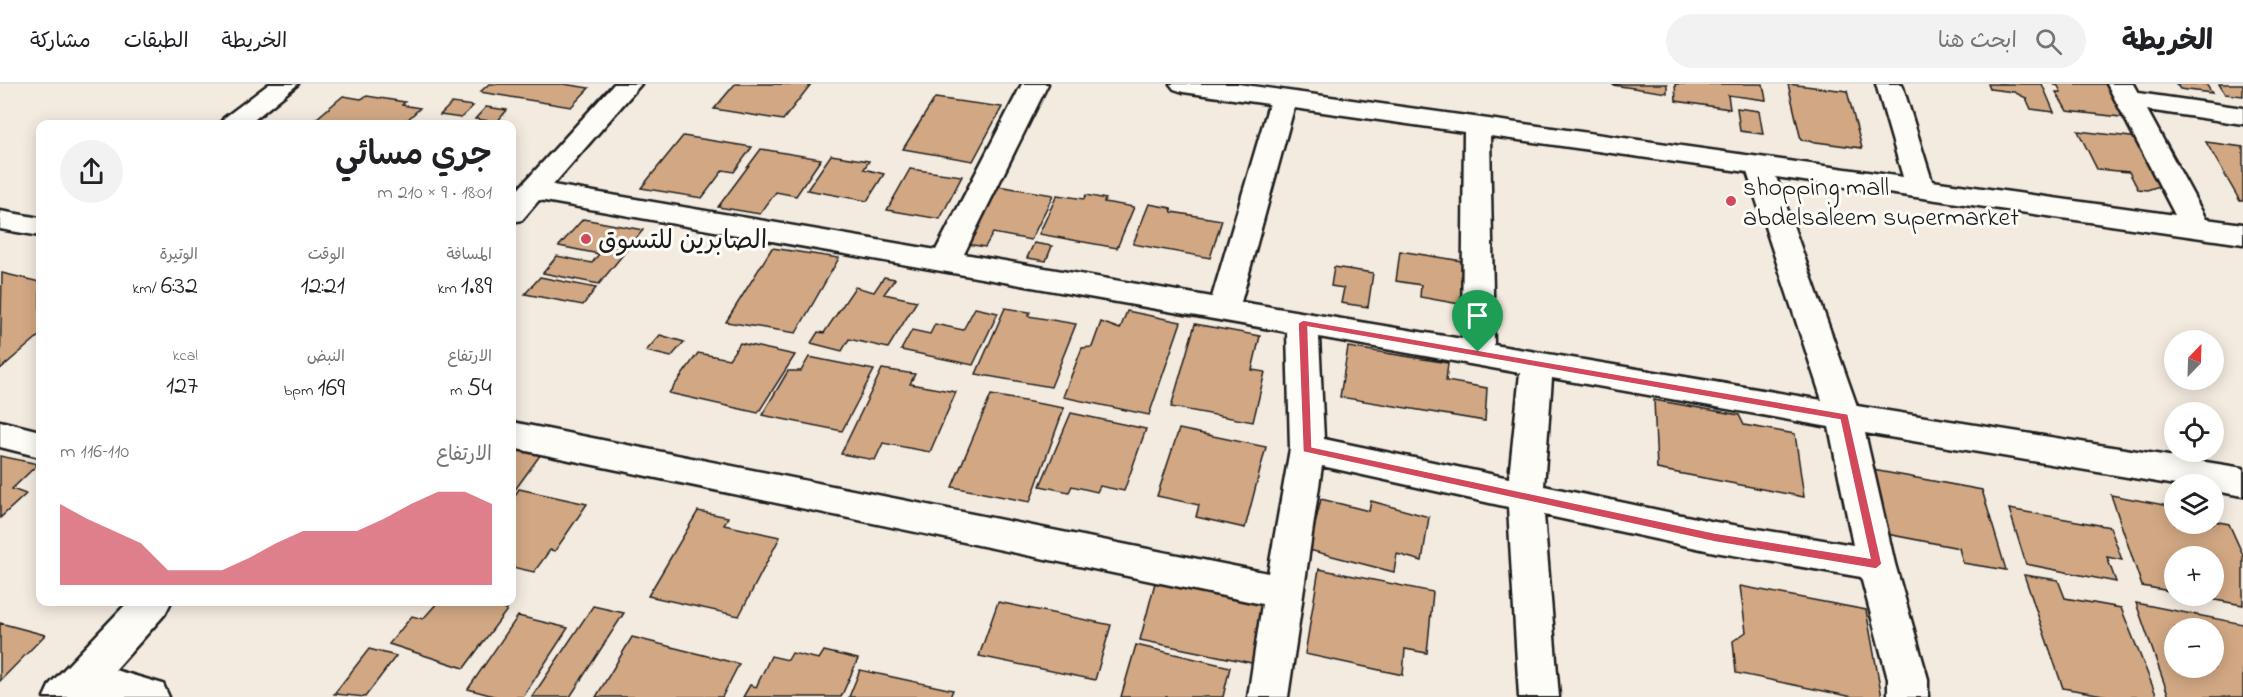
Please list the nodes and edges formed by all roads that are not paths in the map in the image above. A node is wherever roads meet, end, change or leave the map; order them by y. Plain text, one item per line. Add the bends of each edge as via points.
1 (285, 84) edge
2 (628, 84) edge
3 (1035, 84) edge
4 (1183, 84) edge
5 (1889, 84) edge
6 (2125, 92) edge
7 (1283, 99) junction
8 (2243, 116) edge
9 (238, 120) edge
10 (1477, 126) junction
11 (1758, 165) junction
12 (1920, 189) junction
13 (533, 190) junction
14 (516, 209) edge
15 (0, 220) edge
16 (36, 225) edge
17 (2196, 228) junction
18 (2243, 234) edge
19 (945, 262) junction
20 (1224, 309) junction
21 (1303, 323) junction
22 (1478, 352) junction
23 (1537, 364) junction
24 (1844, 417) junction
25 (0, 434) edge
26 (516, 436) edge
27 (36, 443) edge
28 (1307, 450) junction
29 (2243, 482) edge
30 (1525, 495) junction
31 (1876, 564) junction
32 (1283, 592) junction
33 (148, 606) edge
34 (72, 688) edge
35 (149, 697) edge
36 (1268, 697) edge
37 (1539, 697) edge
38 (1908, 697) edge

1 - 9 street
2 - 13 street
3 - 19 street
4 - 7 street
5 - 12 street
6 - 8 street
6 - 17 street
7 - 10 street
7 - 20 street
10 - 11 street
10 - 22 street
11 - 12 street
11 - 24 street
12 - 17 street
13 - 14 street
13 - 19 street
15 - 16 street
17 - 18 street
19 - 20 street
20 - 21 street
21 - 22 street
21 - 28 street
22 - 23 street
23 - 24 street
23 - 30 street
24 - 29 street
24 - 31 street
25 - 27 street
26 - 32 street
28 - 30 street
28 - 32 street
30 - 31 street via 1715,537
30 - 37 street
31 - 38 street via 1908,679
32 - 36 street
33 - 34 street
34 - 35 street

